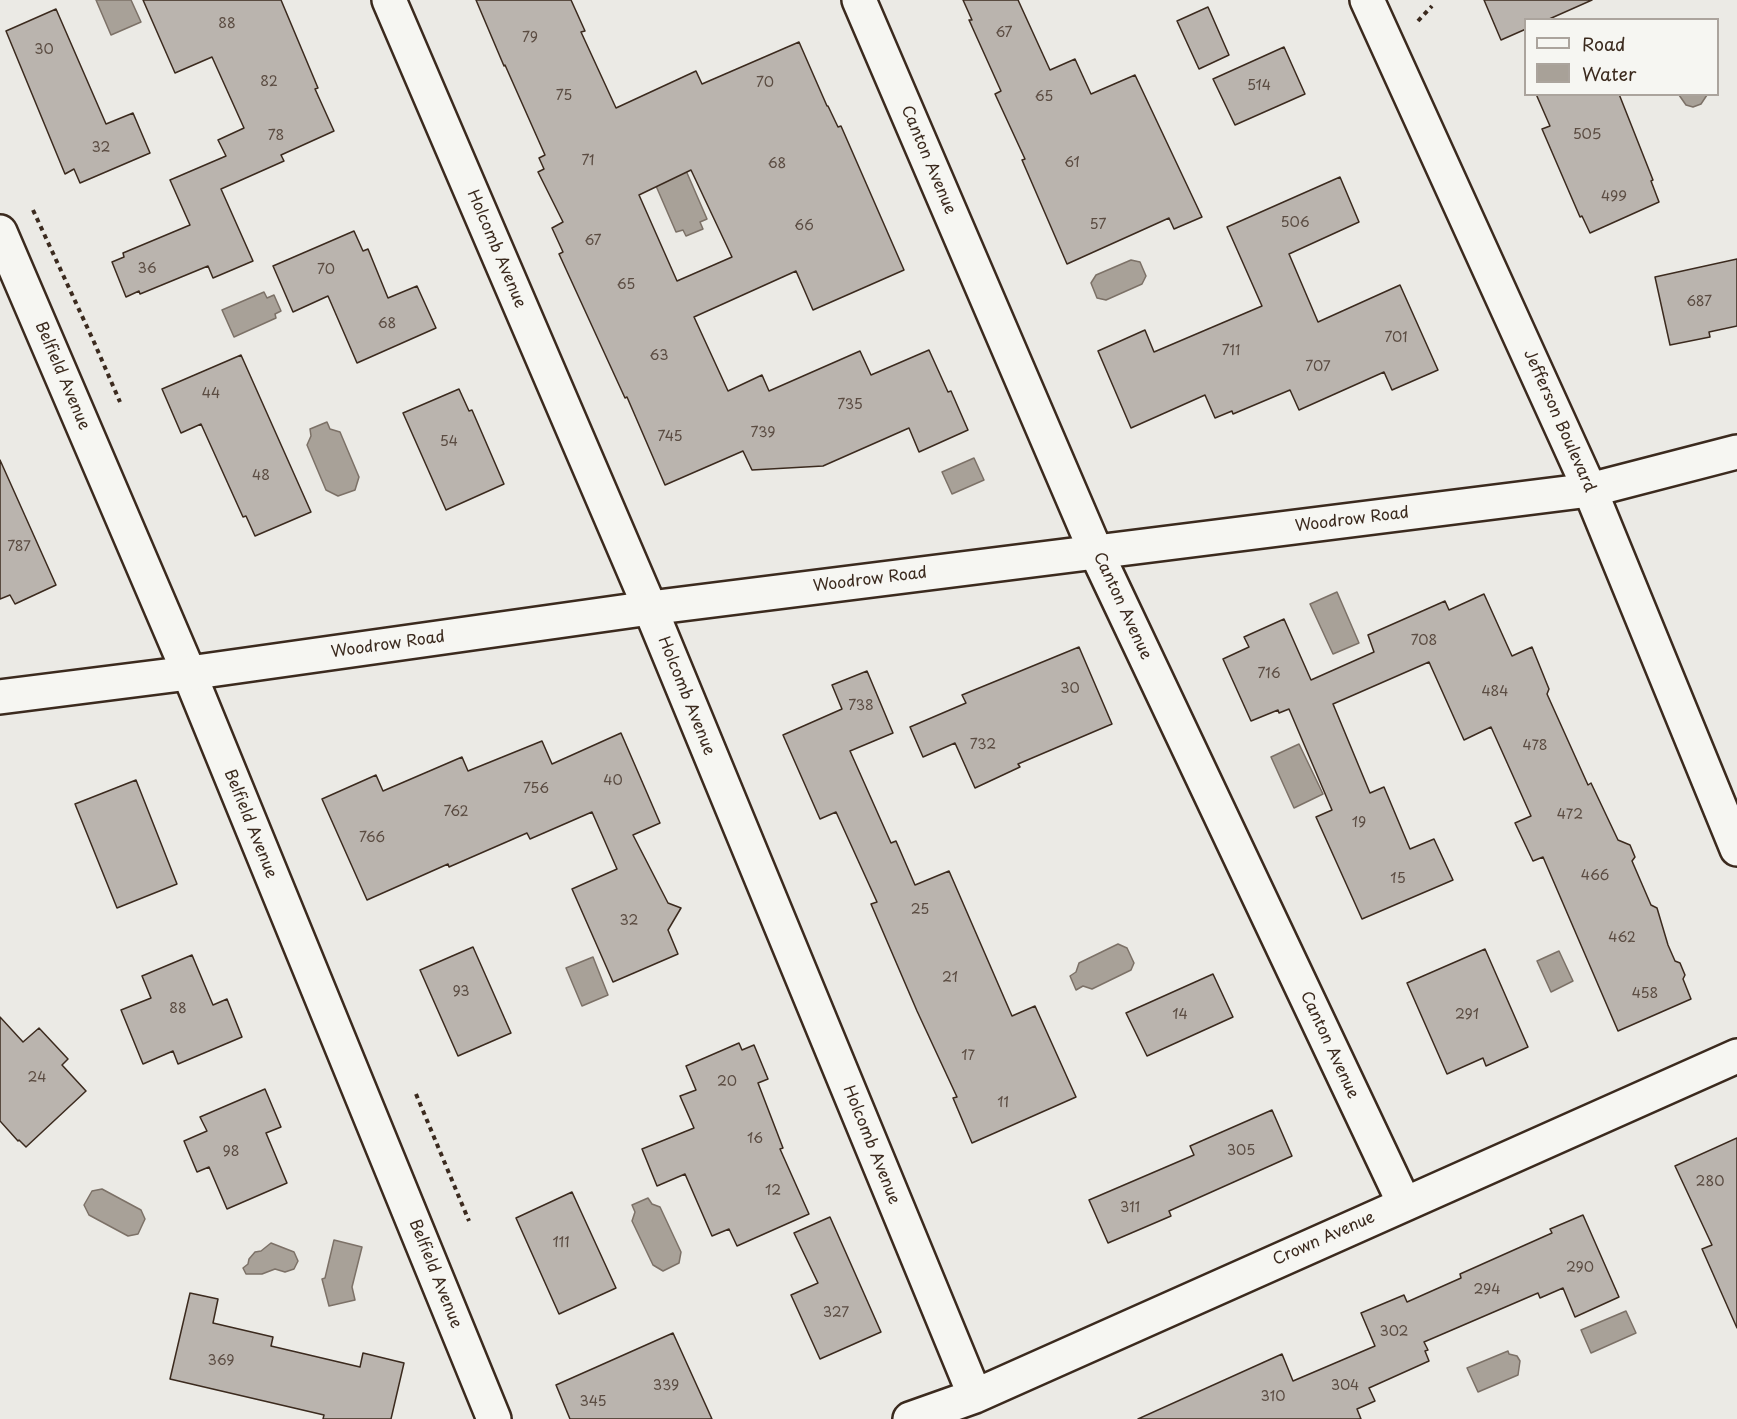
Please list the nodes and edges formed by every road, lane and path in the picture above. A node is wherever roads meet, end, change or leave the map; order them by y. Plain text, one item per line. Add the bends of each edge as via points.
1 (389, 0) edge
2 (859, 0) edge
3 (1367, 0) edge
4 (1432, 6) dead end
5 (1418, 21) dead end
6 (33, 210) dead end
7 (0, 232) edge
8 (120, 402) dead end
9 (1737, 452) edge
10 (1590, 490) junction
11 (1096, 552) junction
12 (650, 608) junction
13 (189, 674) junction
14 (0, 697) edge
15 (1737, 849) edge
16 (1737, 1056) edge
17 (416, 1094) dead end
18 (1404, 1203) junction
19 (469, 1221) dead end
20 (975, 1396) junction
21 (494, 1419) edge
22 (910, 1419) edge

1 - 12 street, Holcomb Avenue
2 - 11 street, Canton Avenue
3 - 10 street, Jefferson Boulevard
4 - 5 path
6 - 8 path
7 - 13 street, Belfield Avenue
9 - 10 street, Woodrow Road
10 - 11 street, Woodrow Road
10 - 15 street, Jefferson Boulevard
11 - 12 street, Woodrow Road
11 - 18 street, Canton Avenue
12 - 13 street, Woodrow Road
12 - 20 street, Holcomb Avenue
13 - 14 street, Woodrow Road
13 - 21 street, Belfield Avenue
16 - 18 street, Crown Avenue
17 - 19 path
18 - 20 street, Crown Avenue
20 - 22 street, Crown Avenue

